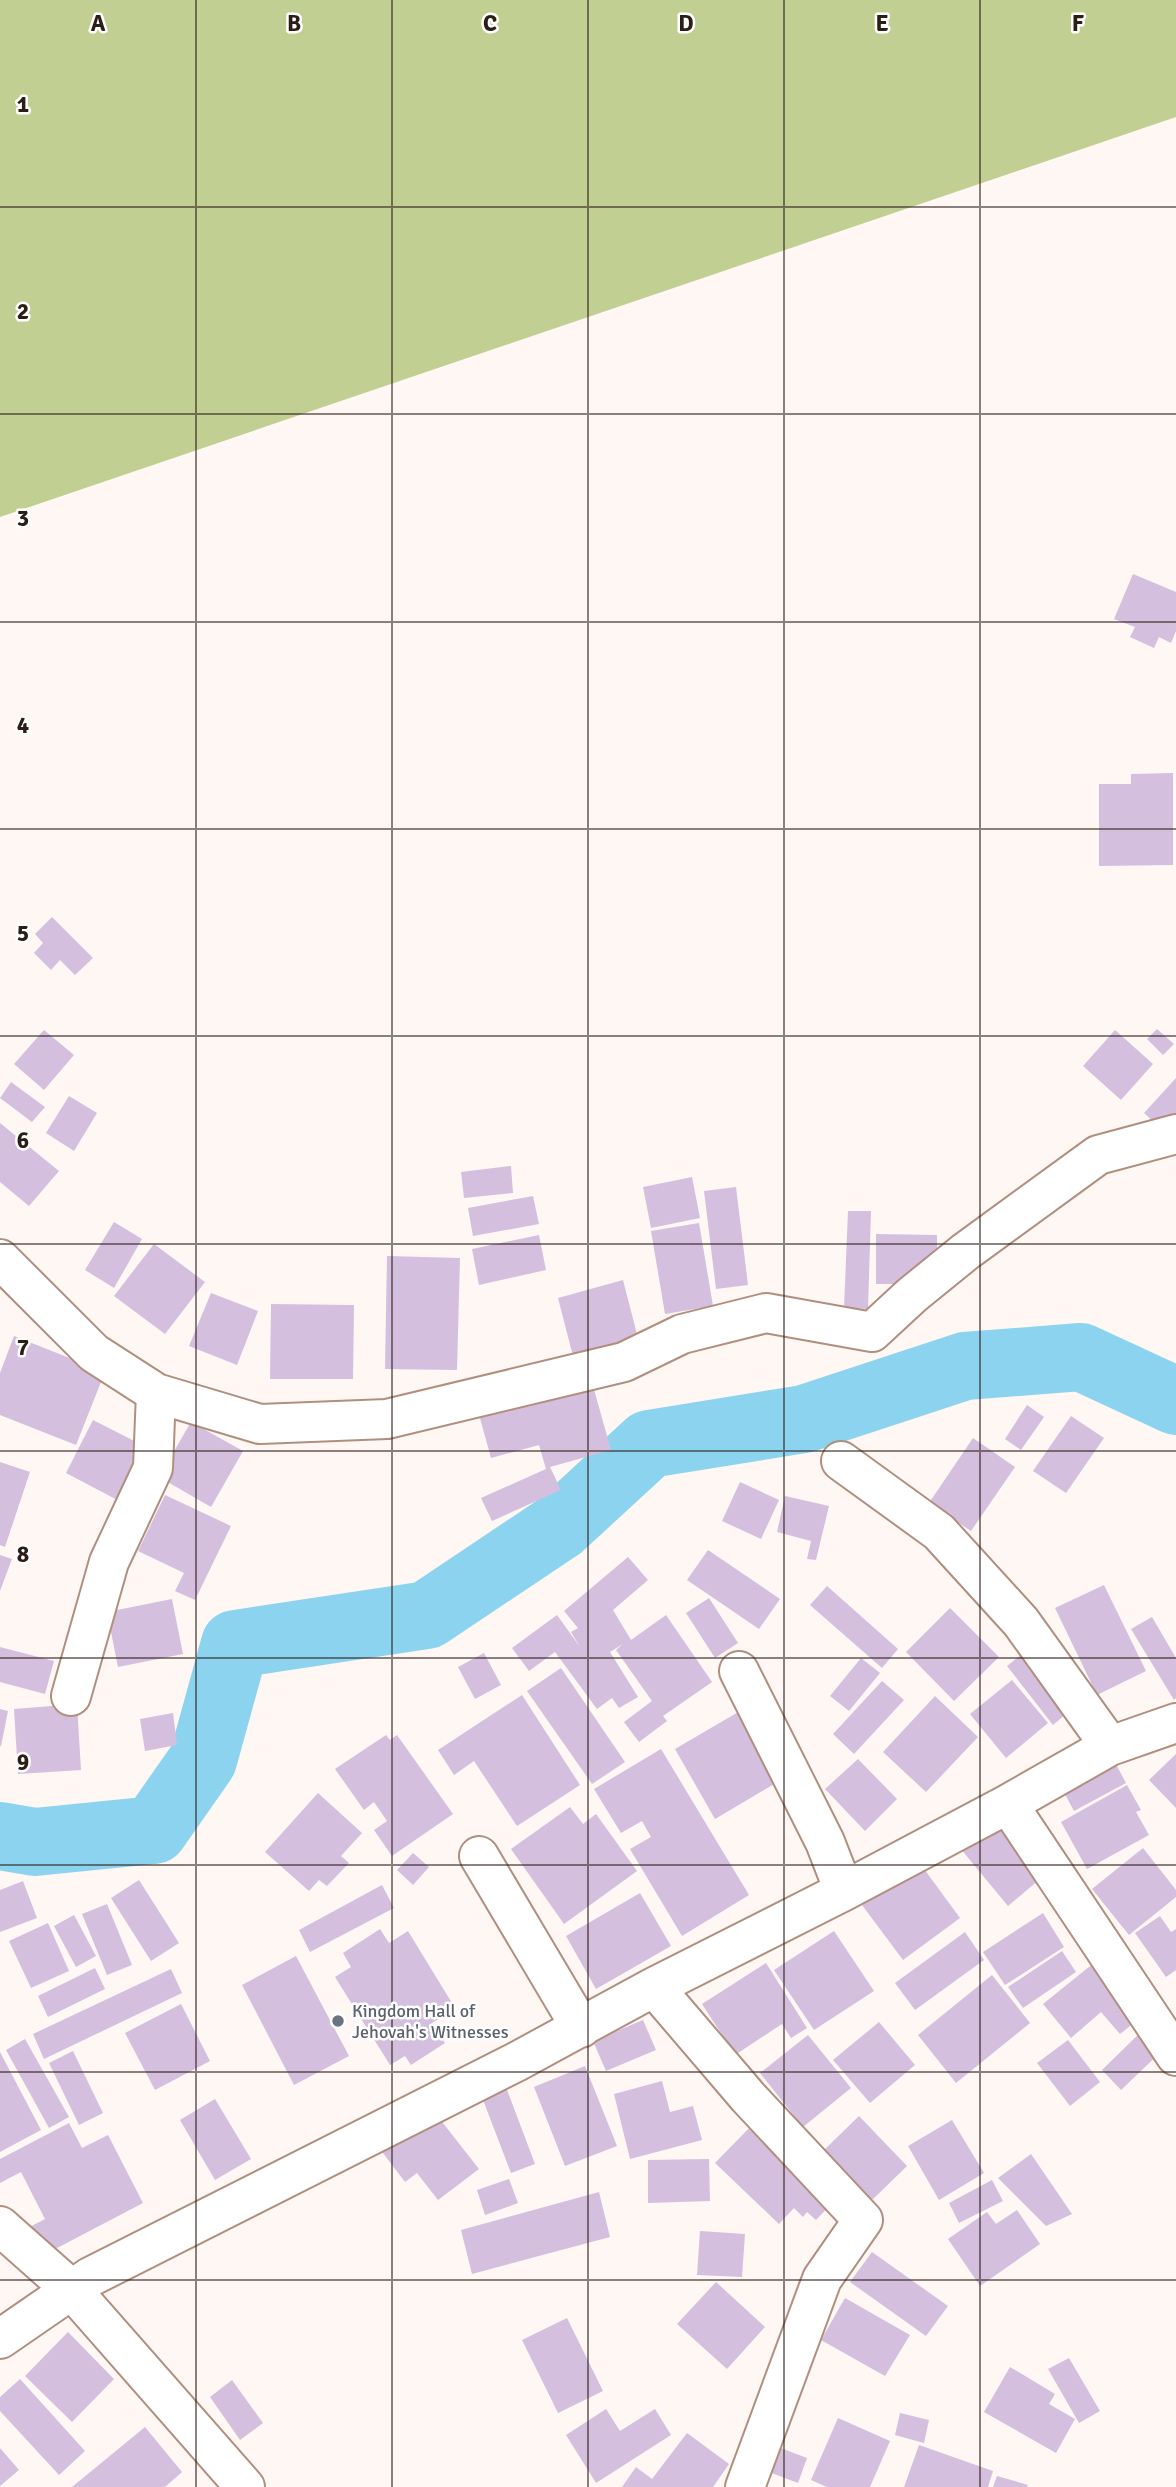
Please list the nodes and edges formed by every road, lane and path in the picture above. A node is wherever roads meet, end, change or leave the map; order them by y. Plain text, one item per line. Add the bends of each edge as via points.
1 (1176, 1134) edge
2 (1, 1262) edge
3 (156, 1393) junction
4 (841, 1461) dead end
5 (739, 1671) dead end
6 (71, 1696) dead end
7 (1176, 1723) edge
8 (1110, 1746) junction
9 (1009, 1804) junction
10 (480, 1856) dead end
11 (844, 1891) junction
12 (654, 1987) junction
13 (580, 2028) junction
14 (1176, 2056) edge
15 (0, 2226) edge
16 (71, 2289) junction
17 (0, 2339) edge
18 (245, 2487) edge
19 (745, 2487) edge

1 - 3 street via 1098,1155 965,1252 872,1332 766,1313 682,1334 624,1362 387,1419 260,1424
2 - 3 street via 94,1353
3 - 6 street via 153,1468 109,1562
4 - 8 street via 939,1532 1021,1622
5 - 11 street via 825,1842
7 - 8 street
8 - 9 street
9 - 11 street
9 - 14 street
10 - 13 street
11 - 12 street
12 - 13 street
12 - 19 street via 863,2220 822,2279
13 - 16 street
15 - 16 street
16 - 17 street
16 - 18 street

